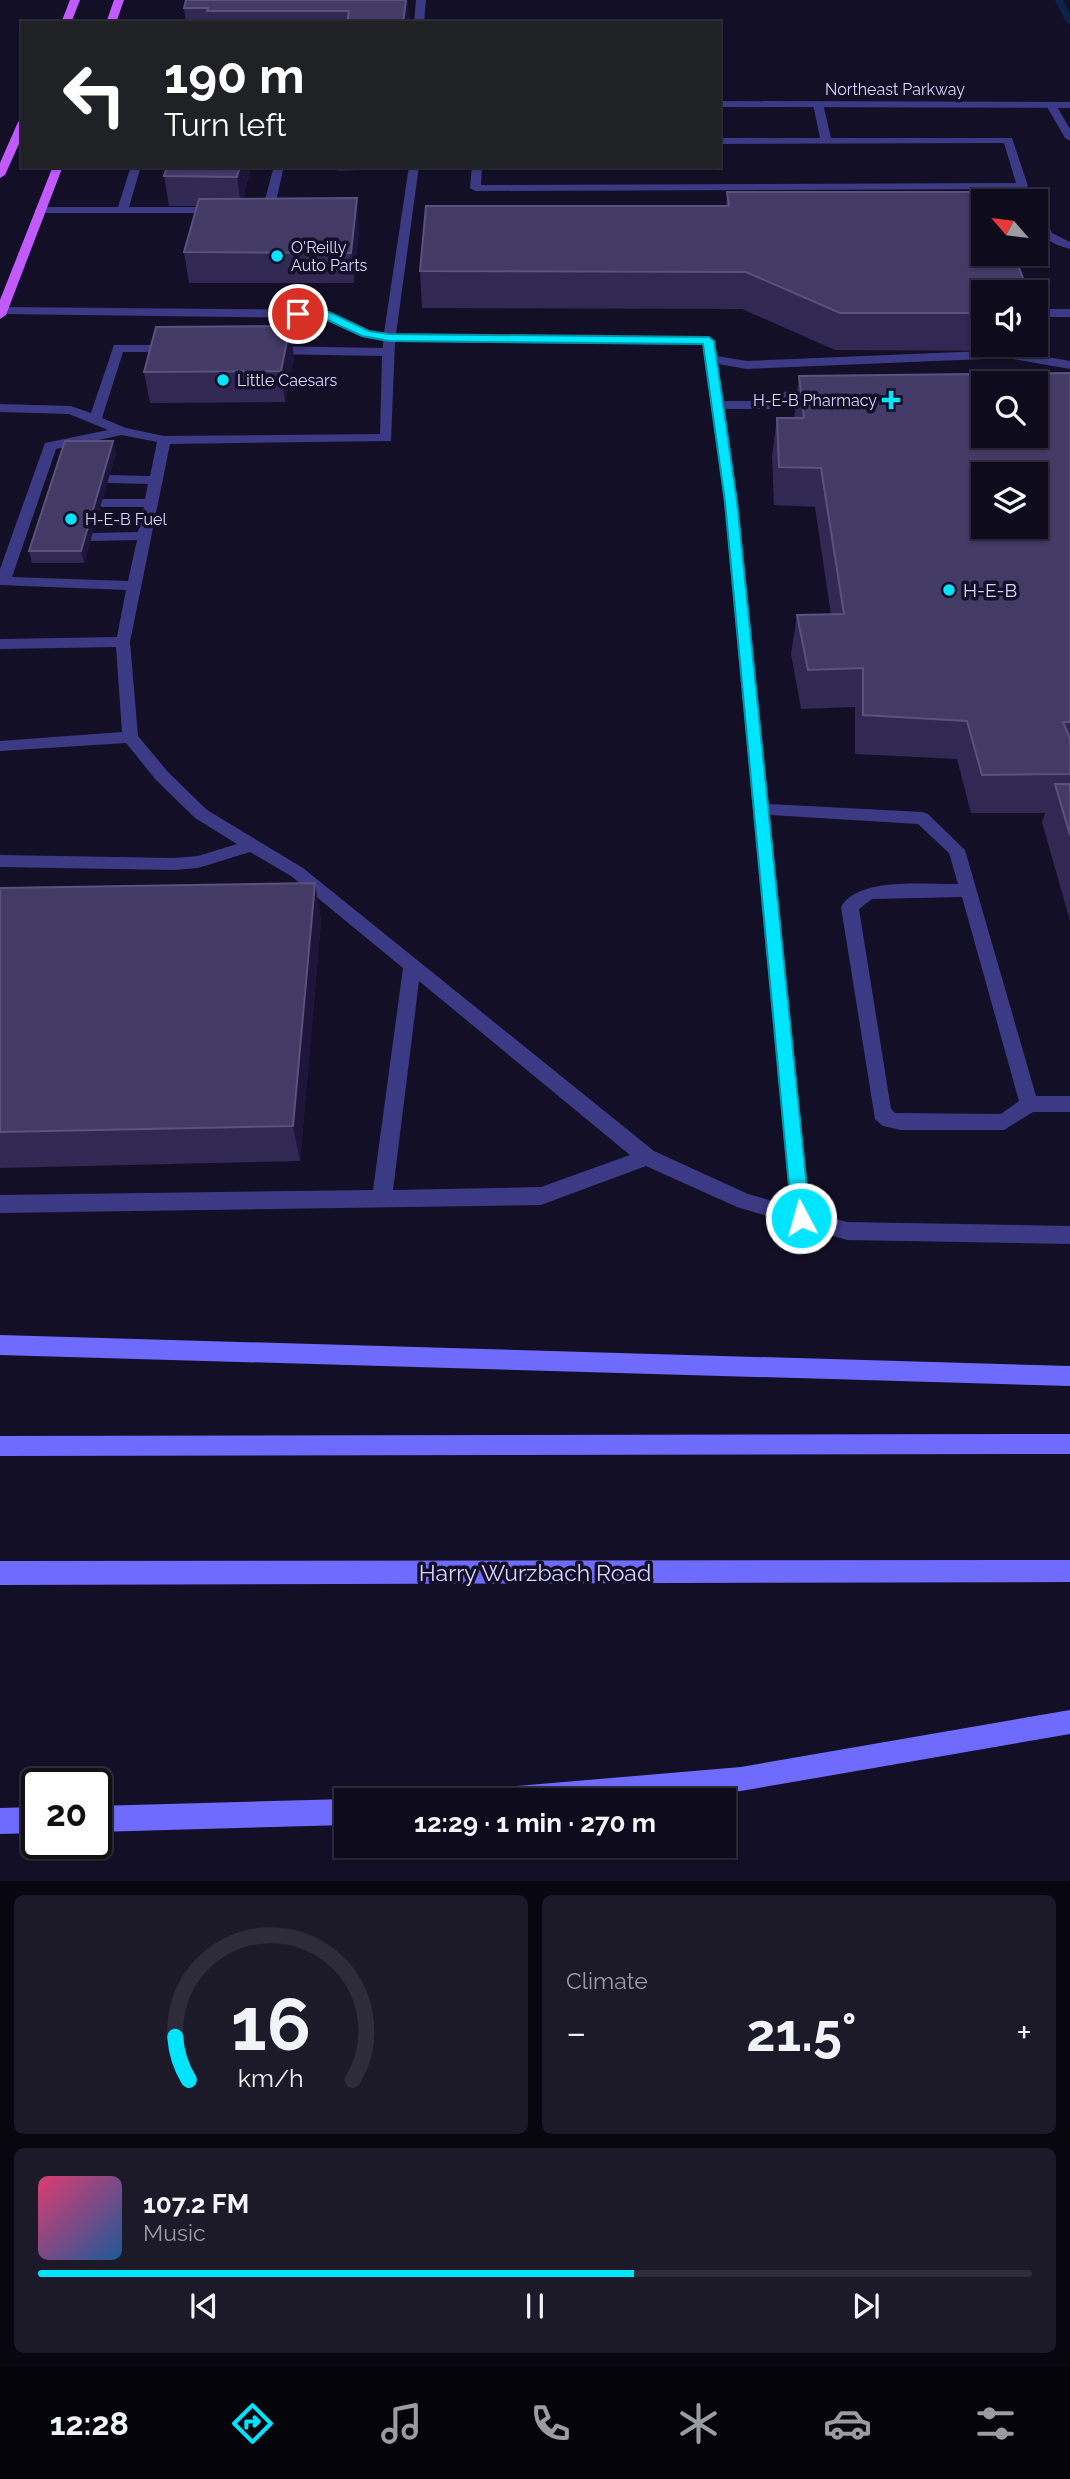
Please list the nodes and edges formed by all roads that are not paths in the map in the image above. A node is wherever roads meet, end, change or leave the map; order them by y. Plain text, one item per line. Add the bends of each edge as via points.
1 (75, 0) edge
2 (119, 0) edge
3 (421, 0) edge
4 (66, 21) edge
5 (112, 21) edge
6 (419, 21) edge
7 (721, 104) edge
8 (818, 104) junction
9 (1051, 104) junction
10 (1070, 105) edge
11 (21, 127) edge
12 (1070, 138) edge
13 (721, 141) edge
14 (826, 141) junction
15 (57, 168) edge
16 (135, 168) edge
17 (278, 168) edge
18 (414, 168) edge
19 (477, 168) edge
20 (0, 175) edge
21 (41, 210) junction
22 (122, 210) junction
23 (228, 210) edge
24 (241, 210) edge
25 (1048, 235) edge
26 (1070, 246) edge
27 (1, 313) edge
28 (1048, 313) edge
29 (1070, 313) edge
30 (389, 345) junction
31 (186, 349) edge
32 (253, 350) edge
33 (711, 359) junction
34 (1070, 365) edge
35 (838, 394) edge
36 (718, 405) junction
37 (763, 405) junction
38 (795, 405) dead end
39 (0, 408) edge
40 (95, 420) junction
41 (122, 430) junction
42 (164, 440) junction
43 (108, 479) edge
44 (156, 480) junction
45 (102, 503) edge
46 (151, 503) junction
47 (92, 537) edge
48 (144, 537) junction
49 (134, 586) junction
50 (123, 642) junction
51 (0, 644) edge
52 (130, 737) junction
53 (0, 747) edge
54 (761, 809) junction
55 (253, 845) junction
56 (0, 861) edge
57 (968, 890) junction
58 (412, 964) junction
59 (1029, 1104) junction
60 (1070, 1104) edge
61 (647, 1157) junction
62 (382, 1199) junction
63 (0, 1204) edge
64 (801, 1218) junction
65 (1070, 1235) edge
66 (0, 1345) edge
67 (1070, 1376) edge
68 (1070, 1444) edge
69 (0, 1446) edge
70 (1070, 1571) edge
71 (0, 1573) edge
72 (1070, 1722) edge
73 (635, 1788) edge
74 (334, 1812) edge
75 (112, 1819) edge
76 (21, 1820) edge
77 (0, 1821) edge

1 - 4 main road
2 - 5 main road
3 - 6 street
7 - 8 street, Northeast Parkway
8 - 9 street, Northeast Parkway
8 - 14 street
9 - 10 street, Northeast Parkway
9 - 12 street
11 - 20 main road
13 - 14 street
14 - 19 street via 1008,140 1025,190 475,188
15 - 21 main road
16 - 22 street
17 - 24 street via 268,210
18 - 30 street via 412,233
21 - 22 street
21 - 27 main road
22 - 23 street
25 - 26 street
27 - 30 street via 325,314
28 - 29 street
30 - 32 street
30 - 33 street via 709,341
30 - 42 street via 386,439
31 - 40 street via 118,348
33 - 34 street via 747,365 981,361 1008,354
33 - 36 street
35 - 37 street via 781,396
36 - 37 street
36 - 54 street
37 - 38 street
39 - 40 street via 71,410
40 - 41 street
41 - 42 street
41 - 49 street via 50,446 36,502 3,581
42 - 44 street
43 - 44 street
44 - 46 street
45 - 46 street
46 - 48 street
47 - 48 street
48 - 49 street
49 - 50 street
50 - 51 street
50 - 52 street
52 - 53 street
52 - 55 street via 201,814
54 - 57 street via 922,818 957,850
54 - 64 street
55 - 56 street via 198,862 174,864
55 - 58 street via 297,872
57 - 59 street
57 - 59 street via 869,893 850,907 882,1113 901,1122 1004,1122
58 - 61 street
58 - 62 street
59 - 60 street
61 - 62 street via 541,1196
61 - 64 street via 744,1201
62 - 63 street
64 - 65 street via 847,1231
66 - 67 main road
68 - 69 main road
70 - 71 main road, Harry Wurzbach Road
72 - 73 main road via 741,1779
74 - 75 main road
76 - 77 main road

